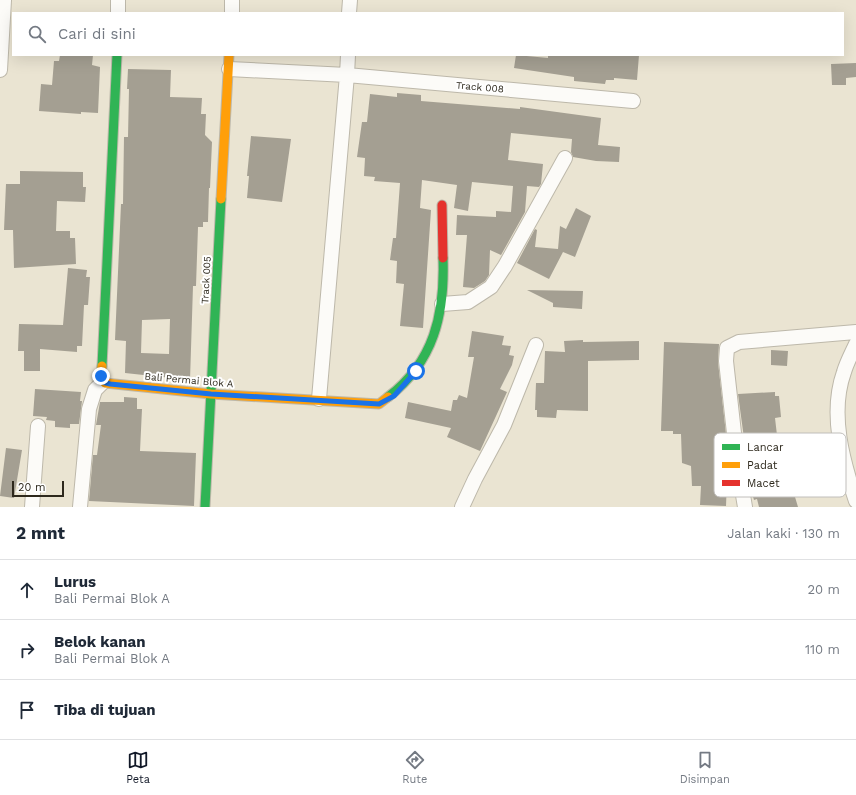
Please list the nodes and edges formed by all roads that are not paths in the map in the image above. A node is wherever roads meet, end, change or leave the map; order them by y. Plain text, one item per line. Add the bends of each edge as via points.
1 (4, 0) edge
2 (118, 0) edge
3 (232, 0) edge
4 (350, 0) edge
5 (118, 12) edge
6 (232, 12) edge
7 (350, 12) edge
8 (5, 28) edge
9 (117, 56) edge
10 (229, 56) edge
11 (348, 56) edge
12 (228, 69) junction
13 (0, 70) edge
14 (347, 75) junction
15 (633, 101) dead end
16 (565, 158) dead end
17 (442, 205) dead end
18 (442, 304) junction
19 (856, 332) edge
20 (856, 344) edge
21 (536, 346) dead end
22 (103, 382) junction
23 (211, 394) junction
24 (319, 399) junction
25 (38, 426) dead end
26 (734, 433) edge
27 (839, 433) edge
28 (846, 471) edge
29 (743, 497) edge
30 (856, 501) edge
31 (32, 507) edge
32 (80, 507) edge
33 (205, 507) edge
34 (462, 507) edge
35 (745, 507) edge

1 - 8 street
2 - 5 street
3 - 6 street
4 - 7 street
8 - 13 street
9 - 22 street via 101,368
10 - 12 street, Track 005
11 - 14 street
12 - 14 street, Track 008
12 - 23 street, Track 005
14 - 15 street, Track 008
14 - 24 street
16 - 18 street via 506,266 491,288 468,302
17 - 18 street, Bali Permai Blok A
18 - 24 street, Bali Permai Blok A via 439,326 433,343 416,371 394,396 379,404
19 - 26 street via 739,342 727,348
20 - 27 street via 843,373 838,403
21 - 34 street via 504,425
22 - 23 street, Bali Permai Blok A
22 - 32 street via 95,390 89,409
23 - 24 street, Bali Permai Blok A
23 - 33 street, Track 005
25 - 31 street
28 - 30 street
29 - 35 street

